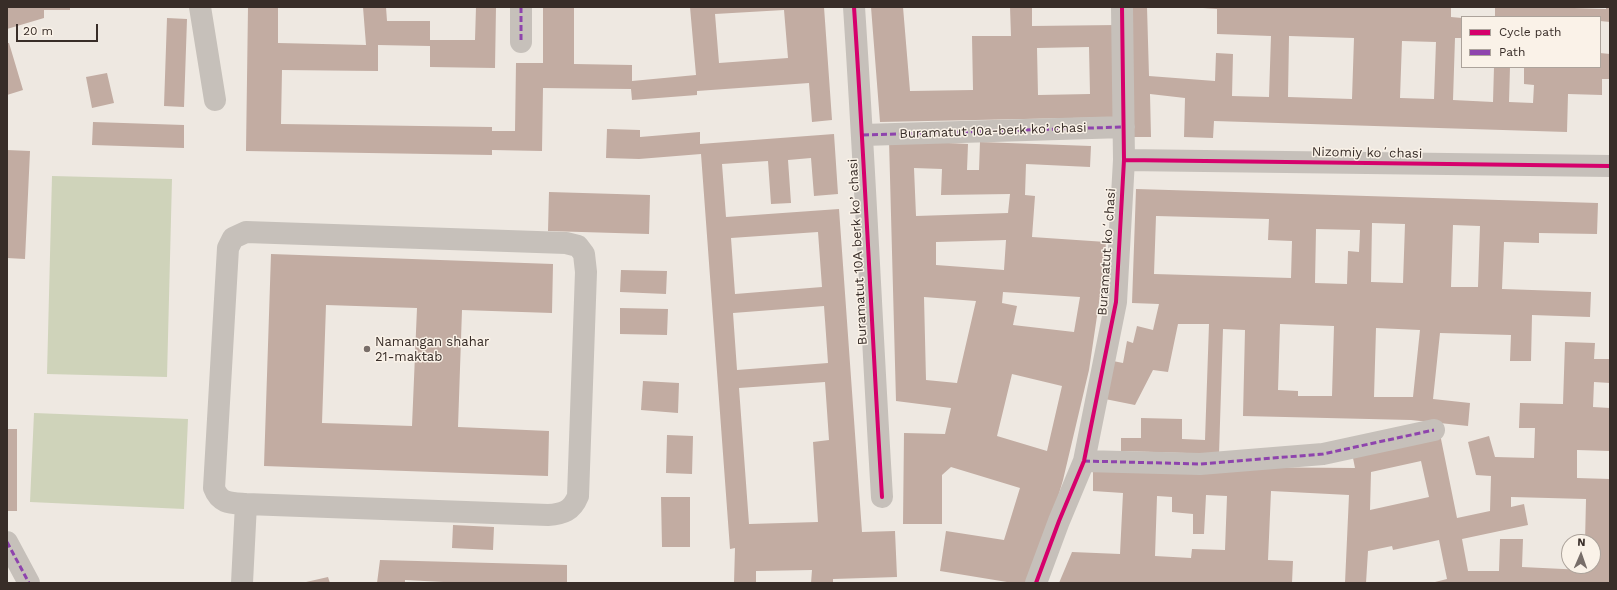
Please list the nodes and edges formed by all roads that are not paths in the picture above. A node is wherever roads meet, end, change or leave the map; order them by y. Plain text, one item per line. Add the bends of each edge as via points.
1 (200, 7) edge
2 (521, 7) edge
3 (854, 7) edge
4 (1122, 7) edge
5 (521, 42) dead end
6 (215, 100) dead end
7 (1124, 127) junction
8 (863, 135) junction
9 (1124, 160) junction
10 (1610, 166) edge
11 (1434, 430) dead end
12 (1084, 461) junction
13 (882, 497) dead end
14 (246, 504) junction
15 (7, 542) edge
16 (29, 583) edge
17 (242, 583) edge
18 (1036, 583) edge

1 - 6 street
2 - 5 street
3 - 8 street, Buramatut 10А berk koʼchasi
4 - 7 street, Buramatut koʻchasi
7 - 8 street, Buramatut 10а-berk koʼchasi
7 - 9 street, Buramatut koʻchasi
8 - 13 street, Buramatut 10А berk koʼchasi via 872,347
9 - 10 street, Nizomiy koʻchasi
9 - 12 street, Buramatut koʻchasi via 1116,302
11 - 12 street via 1324,454 1200,464
12 - 18 street, Buramatut koʻchasi
14 - 14 street via 222,500 214,488 228,248 233,238 246,232 578,246 584,254 586,280 578,496 569,510 548,515
14 - 17 street
15 - 16 street

